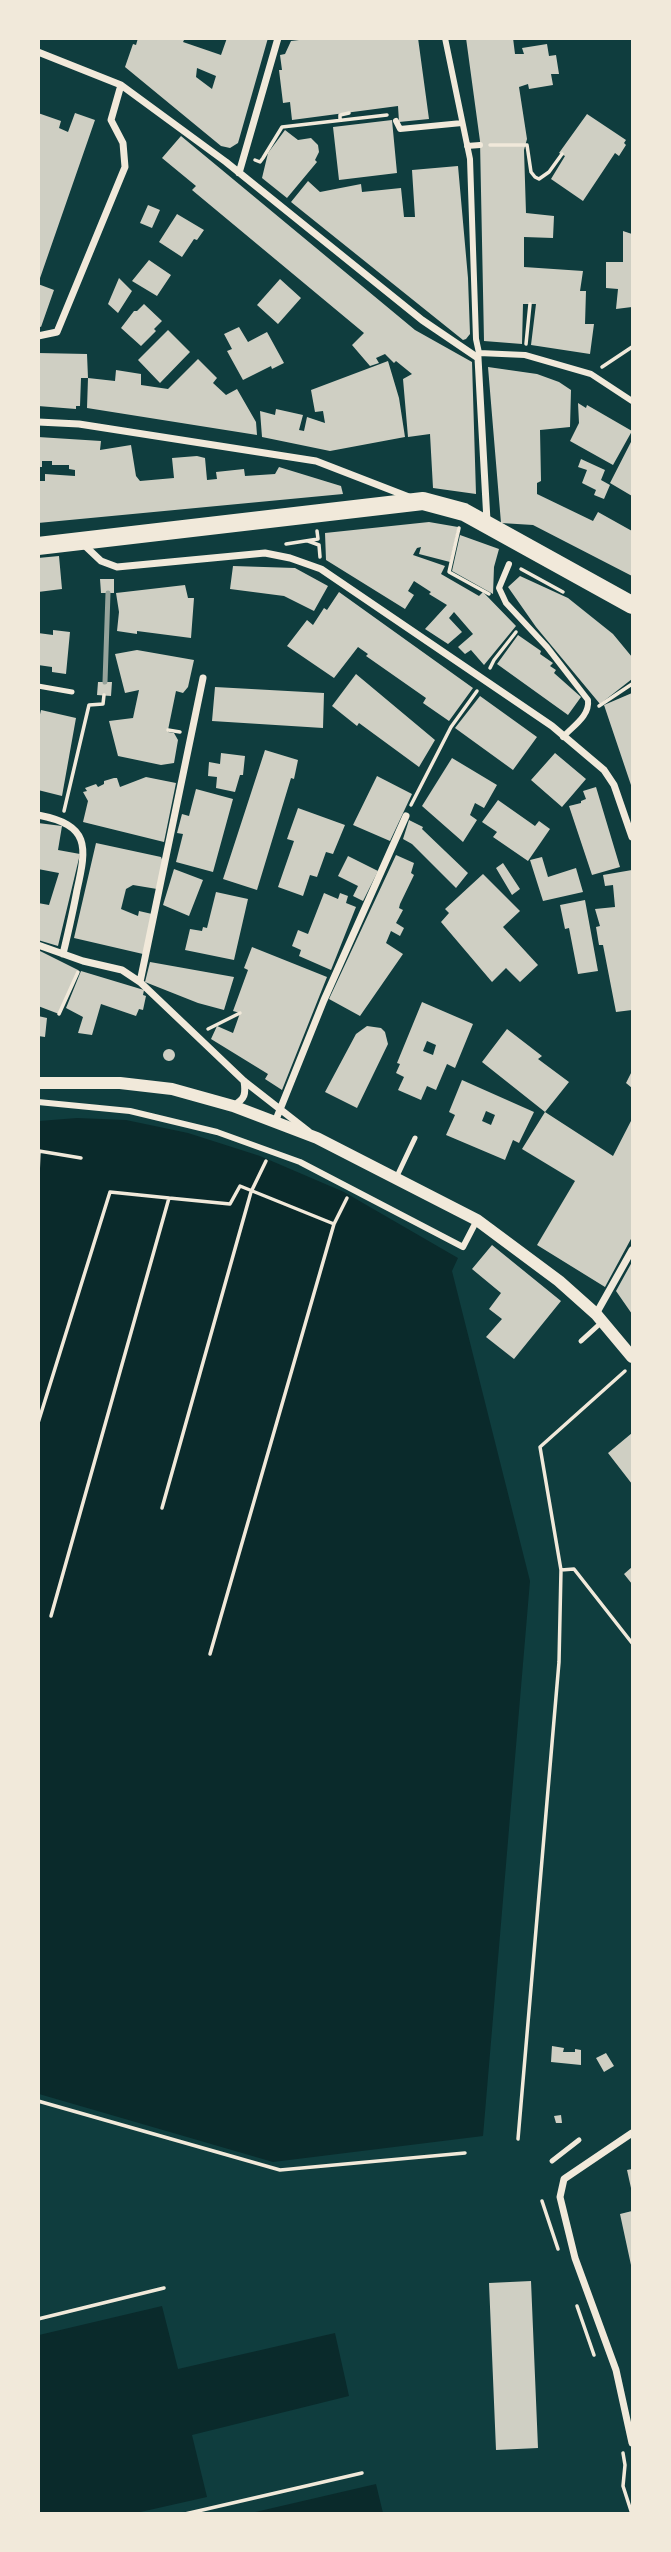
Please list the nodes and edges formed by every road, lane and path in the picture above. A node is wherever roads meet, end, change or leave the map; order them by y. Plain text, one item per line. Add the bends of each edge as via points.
1 (278, 38) edge
2 (445, 38) edge
3 (38, 52) edge
4 (121, 85) junction
5 (349, 113) dead end
6 (340, 120) junction
7 (396, 121) joint
8 (462, 122) junction
9 (480, 145) joint
10 (467, 146) junction
11 (268, 149) dead end
12 (562, 154) dead end
13 (239, 173) junction
14 (530, 304) dead end
15 (38, 335) edge
16 (527, 338) dead end
17 (632, 347) edge
18 (478, 356) junction
19 (591, 374) junction
20 (632, 401) edge
21 (38, 422) edge
22 (417, 501) junction
23 (460, 525) dead end
24 (487, 525) junction
25 (317, 533) dead end
26 (306, 540) junction
27 (82, 542) junction
28 (290, 542) dead end
29 (319, 545) dead end
30 (38, 546) edge
31 (509, 564) joint
32 (564, 592) dead end
33 (506, 603) junction
34 (632, 605) edge
35 (525, 621) junction
36 (488, 673) dead end
37 (203, 678) dead end
38 (632, 684) edge
39 (38, 686) edge
40 (478, 689) dead end
41 (72, 692) dead end
42 (104, 695) dead end
43 (602, 704) dead end
44 (563, 737) junction
45 (38, 815) edge
46 (406, 816) joint
47 (62, 820) junction
48 (632, 837) edge
49 (38, 944) edge
50 (63, 954) junction
51 (83, 961) junction
52 (140, 982) junction
53 (240, 1013) dead end
54 (59, 1014) dead end
55 (196, 1034) junction
56 (244, 1081) junction
57 (38, 1083) edge
58 (38, 1102) edge
59 (233, 1106) junction
60 (281, 1109) junction
61 (275, 1122) junction
62 (317, 1138) junction
63 (415, 1138) dead end
64 (39, 1150) edge
65 (81, 1158) dead end
66 (267, 1159) dead end
67 (38, 1174) edge
68 (395, 1179) junction
69 (251, 1192) junction
70 (349, 1195) dead end
71 (169, 1198) junction
72 (477, 1220) junction
73 (334, 1224) junction
74 (632, 1250) edge
75 (599, 1317) junction
76 (581, 1341) dead end
77 (632, 1356) edge
78 (632, 1365) edge
79 (38, 1423) edge
80 (162, 1508) dead end
81 (561, 1570) junction
82 (51, 1615) dead end
83 (632, 1643) edge
84 (209, 1654) dead end
85 (38, 2101) edge
86 (632, 2133) edge
87 (518, 2139) dead end
88 (579, 2140) dead end
89 (465, 2153) dead end
90 (552, 2161) dead end
91 (542, 2201) dead end
92 (558, 2250) dead end
93 (164, 2288) dead end
94 (575, 2300) dead end
95 (38, 2319) edge
96 (595, 2356) dead end
97 (632, 2442) edge
98 (622, 2446) dead end
99 (362, 2473) dead end
100 (185, 2514) edge
101 (632, 2514) edge

1 - 13 street
2 - 8 street
3 - 4 street
4 - 13 street
4 - 15 street via 111,120 123,143 125,167 57,332
5 - 6 path via 340,115
6 - 7 path via 390,114
6 - 11 path via 282,127
7 - 8 street via 400,129
8 - 10 street
9 - 10 street
9 - 12 path via 527,145 531,172 540,179
10 - 18 street
13 - 18 street via 422,320
14 - 16 path
17 - 19 path
18 - 19 street via 525,355
18 - 24 street
19 - 20 street
21 - 22 street via 79,424 316,461
22 - 24 main road via 455,508
22 - 27 main road
23 - 33 path via 449,572
24 - 34 main road
25 - 26 path via 318,539
26 - 28 path
26 - 29 path
27 - 30 main road
27 - 44 street via 101,561 117,567 265,553 321,569
31 - 32 path
31 - 33 street via 499,588
33 - 35 street
35 - 36 path
35 - 44 street via 588,700 586,714
37 - 52 street
38 - 43 path
39 - 41 lane
40 - 46 path via 451,727
42 - 47 path via 103,704 89,705
44 - 48 street via 609,776
45 - 47 street
46 - 60 street
47 - 50 street via 80,838 85,855
49 - 50 street
50 - 51 street
51 - 52 street via 122,970
51 - 54 path
52 - 55 street
53 - 55 path
55 - 56 street
56 - 59 street via 243,1100
56 - 60 street
57 - 59 street via 120,1083 172,1089
58 - 72 street via 130,1111 217,1132 300,1162 463,1247
59 - 61 street
60 - 61 street
60 - 62 street
61 - 62 street
62 - 68 street
63 - 68 lane
64 - 65 path
64 - 67 path
66 - 69 path
68 - 72 street
69 - 71 path via 240,1186 230,1204
69 - 73 path
69 - 80 path
70 - 73 path
71 - 79 path via 110,1192
71 - 82 path
72 - 75 street
73 - 84 path
74 - 75 street
75 - 76 lane
75 - 77 street
78 - 81 path via 540,1447
81 - 83 path via 574,1569
81 - 87 path via 558,1662
85 - 89 path via 280,2170
86 - 97 street via 564,2179 559,2197 575,2258 616,2370
88 - 90 lane
91 - 92 path
93 - 95 path
94 - 96 path
98 - 101 path via 623,2486
99 - 100 path

